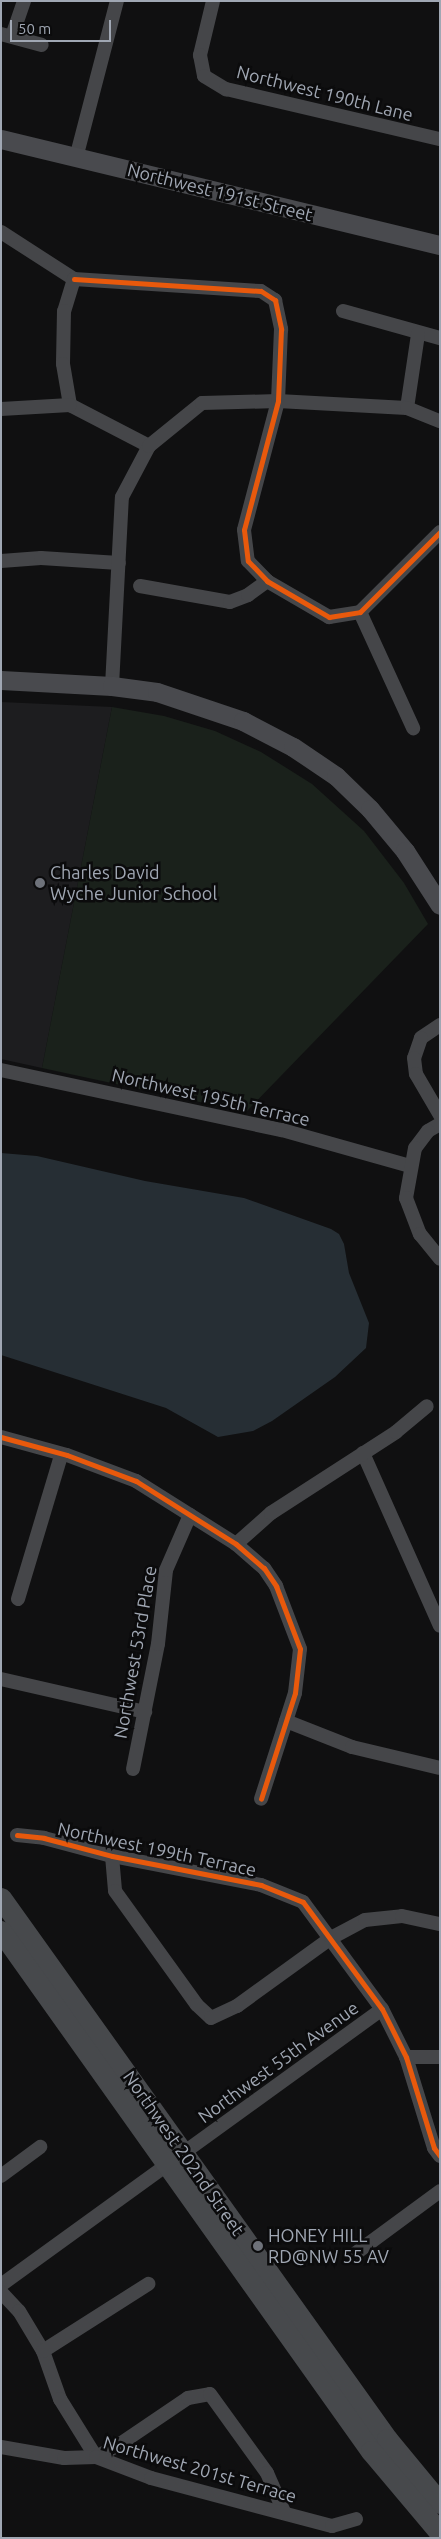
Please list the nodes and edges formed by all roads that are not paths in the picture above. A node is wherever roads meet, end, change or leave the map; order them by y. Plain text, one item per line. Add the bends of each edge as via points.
1 (24, 1) edge
2 (117, 1) edge
3 (213, 1) edge
4 (6, 35) edge
5 (42, 45) dead end
6 (1, 139) edge
7 (440, 139) edge
8 (76, 158) junction
9 (1, 232) edge
10 (440, 245) edge
11 (74, 279) junction
12 (343, 311) dead end
13 (418, 334) junction
14 (440, 338) edge
15 (278, 400) junction
16 (70, 405) junction
17 (407, 408) junction
18 (1, 409) edge
19 (440, 421) edge
20 (149, 446) junction
21 (440, 532) edge
22 (1, 561) edge
23 (120, 563) junction
24 (267, 582) junction
25 (140, 586) dead end
26 (360, 612) junction
27 (1, 680) edge
28 (112, 686) junction
29 (413, 728) dead end
30 (440, 905) edge
31 (440, 1025) edge
32 (1, 1070) edge
33 (440, 1115) edge
34 (440, 1124) edge
35 (410, 1166) junction
36 (439, 1255) edge
37 (427, 1406) dead end
38 (1, 1437) edge
39 (362, 1453) junction
40 (61, 1456) junction
41 (190, 1516) junction
42 (236, 1544) junction
43 (18, 1599) dead end
44 (440, 1626) edge
45 (1, 1679) edge
46 (145, 1712) junction
47 (286, 1721) junction
48 (440, 1768) edge
49 (133, 1769) dead end
50 (261, 1799) dead end
51 (17, 1835) dead end
52 (112, 1856) junction
53 (1, 1898) edge
54 (440, 1924) edge
55 (1, 1931) edge
56 (331, 1938) junction
57 (382, 2010) junction
58 (406, 2057) junction
59 (440, 2057) edge
60 (40, 2146) dead end
61 (440, 2156) edge
62 (175, 2159) junction
63 (1, 2176) edge
64 (440, 2191) edge
65 (356, 2253) dead end
66 (148, 2284) dead end
67 (1, 2285) edge
68 (1, 2292) edge
69 (43, 2351) junction
70 (1, 2447) edge
71 (96, 2456) junction
72 (440, 2503) edge
73 (284, 2512) junction
74 (356, 2519) dead end
75 (440, 2533) edge

1 - 4 street
2 - 8 street
3 - 7 street, Northwest 190th Lane via 200,55 204,76 226,89
4 - 5 street
6 - 8 street, Northwest 191st Street
8 - 10 street, Northwest 191st Street
9 - 11 street
11 - 15 street via 261,291 275,300 281,329
11 - 16 street via 64,311 64,364
12 - 13 street
13 - 14 street
13 - 17 street
15 - 17 street
15 - 20 street via 202,403
15 - 24 street via 244,530 248,561
16 - 18 street
16 - 20 street
17 - 19 street
20 - 23 street via 122,497
21 - 26 street
22 - 23 street via 41,558
23 - 28 street
24 - 25 street via 230,602
24 - 26 street via 328,617
26 - 29 street
27 - 28 street
28 - 30 street via 157,692 196,703 243,721 293,747 336,776 370,808 405,851
31 - 33 street via 421,1038 414,1058 416,1074
32 - 35 street, Northwest 195th Terrace via 282,1130
34 - 35 street via 419,1142
35 - 36 street via 406,1198 411,1215
37 - 39 street via 396,1432
38 - 40 street
39 - 42 street via 271,1513
39 - 44 street
40 - 41 street via 136,1481
40 - 43 street
41 - 42 street
41 - 46 street, Northwest 53rd Place via 166,1570 158,1644
42 - 47 street via 264,1568 276,1586 300,1649 295,1693
45 - 46 street
46 - 49 street, Northwest 53rd Place
47 - 48 street via 352,1747
47 - 50 street
51 - 52 street, Northwest 199th Terrace via 44,1838
52 - 56 street, Northwest 199th Terrace via 261,1885 304,1902
52 - 56 street via 115,1891 197,2005 211,2018 237,2006
53 - 62 main road, Northwest 202nd Street
54 - 56 street via 402,1916 365,1920
55 - 62 main road, Northwest 202nd Street
56 - 57 street, Northwest 199th Terrace
57 - 58 street, Northwest 199th Terrace
57 - 62 street, Northwest 55th Avenue
58 - 59 street
58 - 61 street, Northwest 199th Terrace via 434,2148
60 - 63 street
62 - 67 street, Northwest 55th Avenue
62 - 72 main road, Northwest 202nd Street via 387,2439
62 - 75 main road, Northwest 202nd Street via 371,2451
64 - 65 street
66 - 69 street
68 - 69 street via 19,2311
69 - 71 street via 60,2399
70 - 71 street, Northwest 201st Terrace via 64,2458
71 - 73 street, Northwest 201st Terrace via 151,2478
71 - 73 street via 120,2444 188,2398 210,2394 267,2473
73 - 74 street, Northwest 201st Terrace via 332,2526

